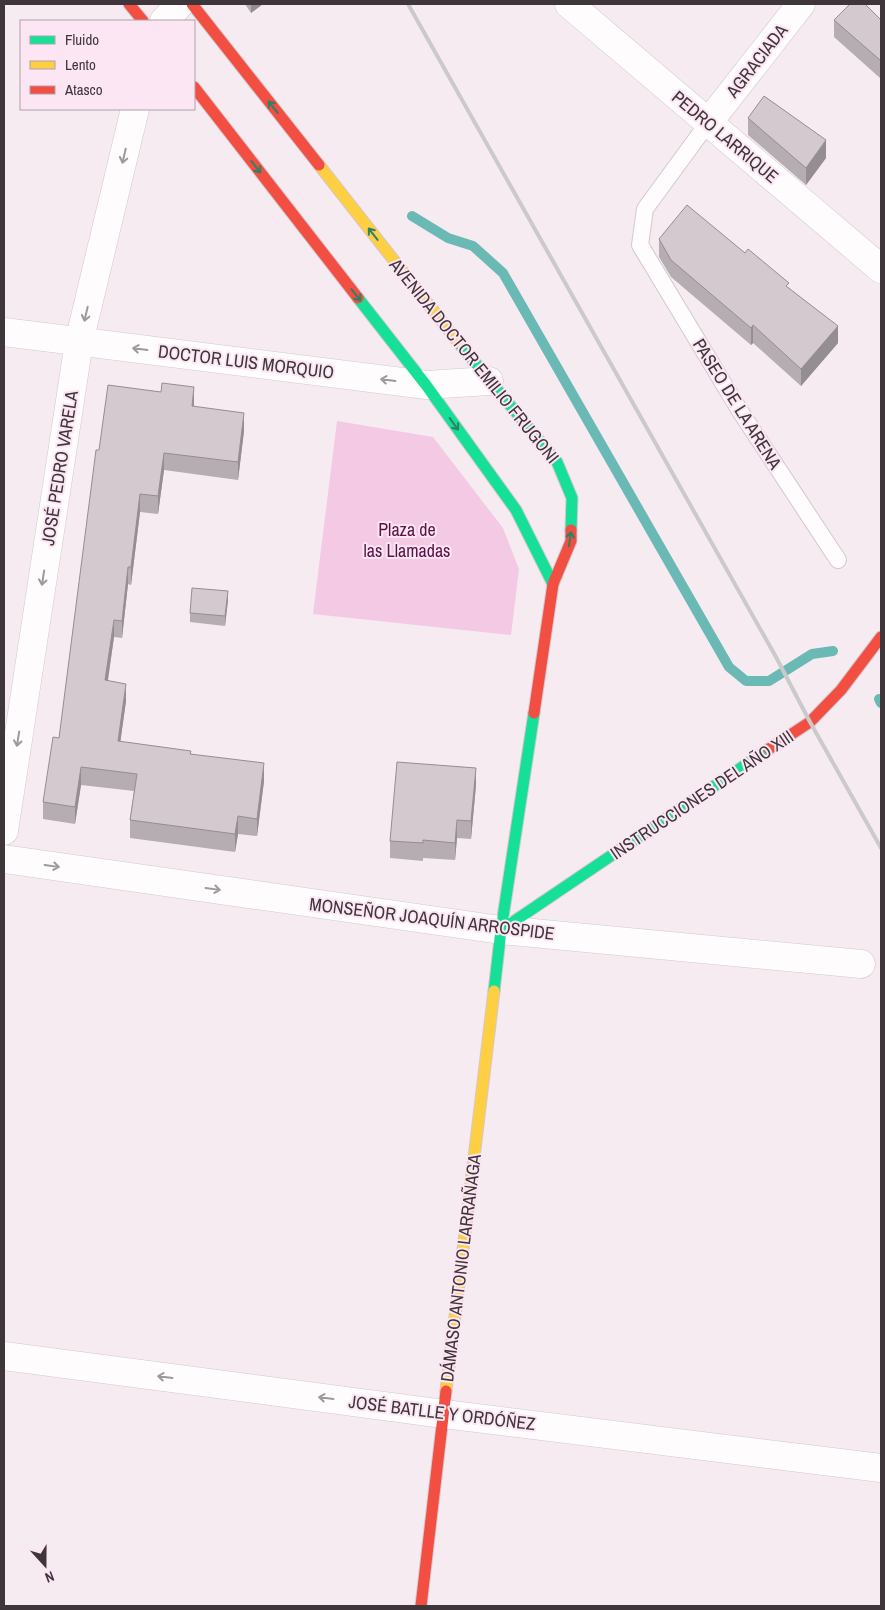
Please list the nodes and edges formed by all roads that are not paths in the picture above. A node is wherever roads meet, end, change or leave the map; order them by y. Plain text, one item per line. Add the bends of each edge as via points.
1 (129, 4) edge
2 (180, 4) edge
3 (192, 4) edge
4 (569, 4) edge
5 (801, 4) edge
6 (141, 20) edge
7 (165, 20) edge
8 (195, 88) edge
9 (135, 110) edge
10 (708, 123) junction
11 (640, 245) joint
12 (881, 269) edge
13 (4, 332) edge
14 (79, 342) junction
15 (489, 381) junction
16 (426, 385) junction
17 (838, 560) dead end
18 (554, 584) junction
19 (881, 637) edge
20 (4, 832) edge
21 (4, 859) edge
22 (501, 930) junction
23 (861, 964) dead end
24 (4, 1356) edge
25 (444, 1414) junction
26 (881, 1468) edge
27 (421, 1606) edge

1 - 6 street
2 - 7 street
15 -> 3 street, AVENIDA DOCTOR EMILIO FRUGONI
4 - 10 street, PEDRO LARRIQUE
5 - 10 street, AGRACIADA
8 -> 16 street
9 -> 14 street, JOSÉ PEDRO VARELA
10 - 11 lane, AGRACIADA via 645,208
10 - 12 street, PEDRO LARRIQUE
11 - 17 lane, PASEO DE LA ARENA via 740,411
13 - 14 street, DOCTOR LUIS MORQUIO
16 -> 14 street, DOCTOR LUIS MORQUIO
14 -> 20 street, JOSÉ PEDRO VARELA
15 - 16 street, DOCTOR LUIS MORQUIO
18 -> 15 street, AVENIDA DOCTOR EMILIO FRUGONI via 570,541 572,498 557,462
16 -> 18 street via 516,510
18 - 22 street, AVENIDA DOCTOR EMILIO FRUGONI
19 - 22 street, INSTRUCCIONES DEL AÑO XIII via 841,690 810,722
21 -> 22 street, MONSEÑOR JOAQUÍN ARROSPIDE
22 - 23 street, MONSEÑOR JOAQUÍN ARROSPIDE
22 - 25 street, DÁMASO ANTONIO LARRAÑAGA
25 -> 24 street, JOSÉ BATLLE Y ORDÓÑEZ
25 - 26 street, JOSÉ BATLLE Y ORDÓÑEZ
25 - 27 street, DÁMASO ANTONIO LARRAÑAGA

